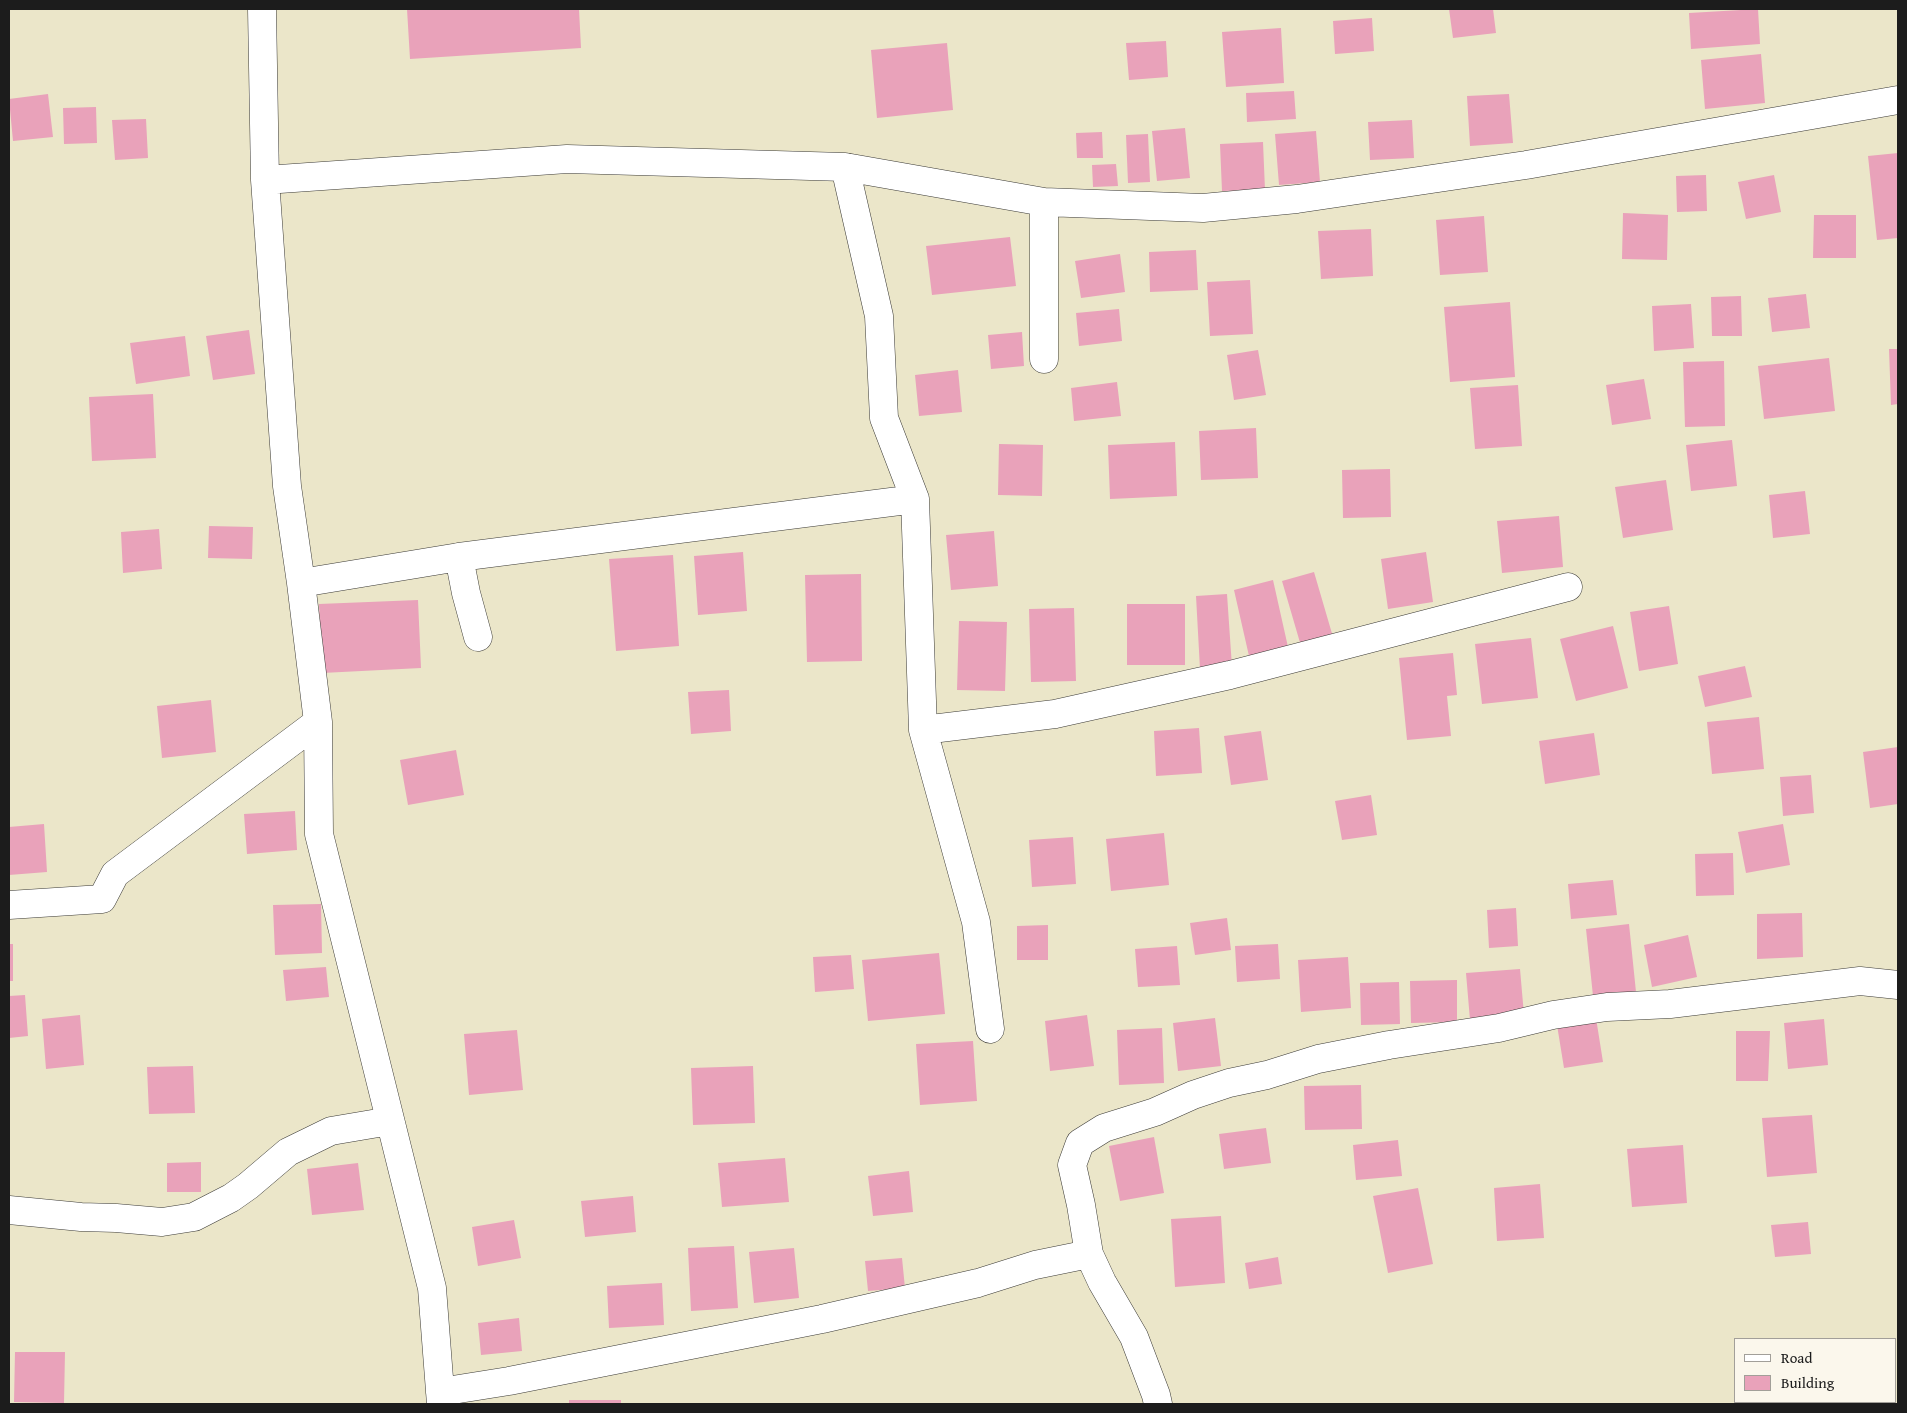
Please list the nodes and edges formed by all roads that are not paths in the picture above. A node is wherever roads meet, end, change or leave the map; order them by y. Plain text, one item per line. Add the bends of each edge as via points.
1 (262, 9) edge
2 (1898, 100) edge
3 (845, 167) junction
4 (265, 180) junction
5 (1044, 202) junction
6 (1044, 359) dead end
7 (915, 498) junction
8 (460, 557) junction
9 (301, 583) junction
10 (1568, 587) dead end
11 (478, 637) dead end
12 (318, 722) junction
13 (923, 730) junction
14 (9, 905) edge
15 (1898, 985) edge
16 (990, 1029) dead end
17 (390, 1121) junction
18 (9, 1210) edge
19 (1089, 1254) junction
20 (440, 1398) edge
21 (1158, 1404) edge

1 - 4 street
2 - 5 street via 1526,165 1297,199 1204,208
3 - 4 street via 567,159
3 - 5 street
3 - 7 street via 879,316 884,418
4 - 9 street via 287,486
5 - 6 street
7 - 8 street
7 - 13 street
8 - 9 street
8 - 11 street
9 - 12 street
10 - 13 street via 1230,675 1055,714
12 - 14 street via 115,874 102,899
12 - 17 street via 319,834
13 - 16 street via 976,922
15 - 19 street via 1860,981 1670,1004 1607,1006 1499,1028 1389,1045 1229,1083 1104,1128 1080,1143 1072,1165
17 - 18 street via 331,1131 288,1152 231,1198 194,1217 162,1222
17 - 20 street via 432,1288
19 - 20 street via 822,1319 518,1379
19 - 21 street via 1134,1337

